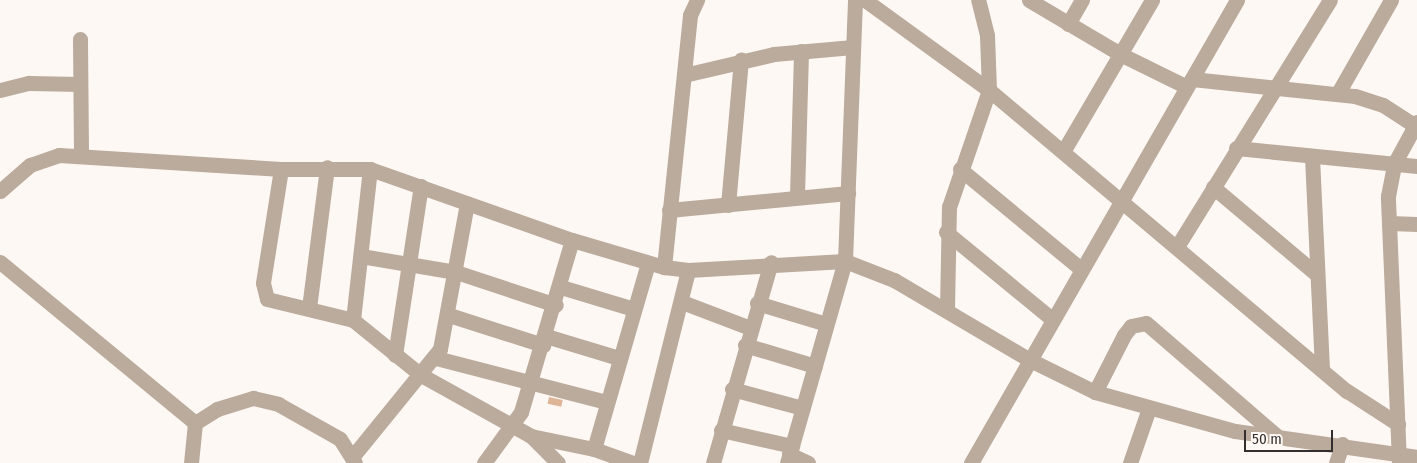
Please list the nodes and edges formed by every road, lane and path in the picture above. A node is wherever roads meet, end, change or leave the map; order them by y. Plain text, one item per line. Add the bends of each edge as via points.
1 (698, 0) edge
2 (855, 0) edge
3 (865, 0) edge
4 (978, 0) edge
5 (1029, 0) edge
6 (1082, 0) edge
7 (1152, 0) edge
8 (1237, 0) edge
9 (1330, 0) edge
10 (1391, 0) edge
11 (1068, 24) junction
12 (80, 39) dead end
13 (853, 47) junction
14 (802, 51) junction
15 (1122, 55) junction
16 (742, 60) junction
17 (684, 75) junction
18 (1190, 83) junction
19 (80, 84) junction
20 (1275, 87) junction
21 (0, 90) edge
22 (990, 90) junction
23 (1338, 94) junction
24 (1416, 124) edge
25 (1236, 148) junction
26 (1064, 150) junction
27 (81, 156) junction
28 (1312, 157) junction
29 (1394, 164) junction
30 (1417, 166) edge
31 (327, 167) junction
32 (281, 169) junction
33 (370, 169) junction
34 (960, 169) junction
35 (421, 186) junction
36 (1213, 187) junction
37 (0, 191) edge
38 (848, 193) junction
39 (797, 196) junction
40 (1120, 201) junction
41 (467, 203) junction
42 (728, 205) junction
43 (669, 210) junction
44 (1390, 223) junction
45 (1417, 224) edge
46 (946, 232) junction
47 (572, 240) junction
48 (1178, 245) junction
49 (361, 256) junction
50 (845, 261) junction
51 (0, 262) edge
52 (771, 262) junction
53 (648, 263) junction
54 (407, 264) junction
55 (664, 267) junction
56 (1081, 269) junction
57 (688, 270) junction
58 (456, 272) junction
59 (1315, 273) junction
60 (561, 287) junction
61 (682, 302) junction
62 (757, 303) junction
63 (556, 305) junction
64 (309, 308) junction
65 (947, 309) junction
66 (634, 310) junction
67 (449, 315) junction
68 (1052, 319) junction
69 (353, 320) junction
70 (826, 324) junction
71 (750, 328) junction
72 (545, 340) junction
73 (745, 345) junction
74 (395, 355) junction
75 (436, 358) junction
76 (619, 358) junction
77 (1028, 359) junction
78 (815, 366) junction
79 (1322, 368) junction
80 (421, 375) junction
81 (532, 382) junction
82 (732, 389) junction
83 (1095, 392) junction
84 (606, 402) junction
85 (803, 408) junction
86 (1149, 408) junction
87 (195, 423) junction
88 (1398, 424) junction
89 (513, 428) junction
90 (721, 430) junction
91 (531, 436) junction
92 (1278, 437) junction
93 (1342, 444) junction
94 (594, 449) junction
95 (789, 454) edge
96 (1417, 457) edge
97 (1399, 458) edge
98 (354, 459) edge
99 (191, 463) edge
100 (484, 463) edge
101 (558, 463) edge
102 (633, 463) edge
103 (640, 463) edge
104 (713, 463) edge
105 (808, 463) edge
106 (971, 463) edge
107 (1130, 463) edge
108 (1336, 463) edge

1 - 17 street via 690,15
2 - 13 street
3 - 22 street
4 - 22 street via 987,35
5 - 11 street
6 - 11 street
7 - 15 street
8 - 18 street
9 - 20 street
10 - 23 street
11 - 15 street
12 - 19 street
13 - 14 street
13 - 38 street
14 - 16 street
14 - 39 street
15 - 18 street
15 - 26 street
16 - 17 street
16 - 42 street
17 - 43 street
18 - 20 street
18 - 40 street
19 - 21 street via 29,83
19 - 27 street
20 - 23 street
20 - 25 street
22 - 26 street
22 - 34 street
23 - 24 street via 1371,100
24 - 29 street
25 - 28 street
25 - 36 street
26 - 40 street
27 - 32 street
27 - 37 street via 43,157
28 - 29 street
28 - 59 street
29 - 30 street
29 - 44 street via 1388,196
31 - 32 street
31 - 33 street
31 - 64 street
32 - 64 street via 263,291 275,303
33 - 35 street
33 - 49 street
34 - 46 street
34 - 56 street
35 - 41 street
35 - 54 street
36 - 48 street
36 - 59 street
38 - 39 street
38 - 50 street
39 - 42 street
40 - 48 street
40 - 56 street
41 - 47 street
41 - 58 street
42 - 43 street
43 - 55 street
44 - 45 street
44 - 88 street
46 - 65 street
46 - 68 street
47 - 53 street
47 - 60 street
48 - 79 street
49 - 54 street
49 - 69 street
50 - 52 street
50 - 65 street
50 - 70 street
51 - 87 street
52 - 57 street
52 - 62 street
53 - 55 street
53 - 66 street
54 - 58 street
54 - 74 street
55 - 57 street
56 - 68 street
57 - 61 street
58 - 63 street
58 - 67 street
59 - 79 street
60 - 63 street
60 - 66 street
61 - 71 street
61 - 103 street
62 - 70 street
62 - 71 street
63 - 72 street
64 - 69 street
65 - 77 street
66 - 76 street
67 - 72 street
67 - 75 street
68 - 77 street
69 - 74 street
70 - 78 street
71 - 73 street
72 - 76 street
72 - 81 street
73 - 78 street
73 - 82 street
74 - 80 street
75 - 80 street
75 - 81 street
76 - 84 street
77 - 83 street
77 - 106 street
78 - 85 street
79 - 88 street via 1366,406
80 - 89 street
80 - 98 street
81 - 84 street
81 - 89 street
82 - 85 street
82 - 90 street
83 - 86 street
83 - 92 street via 1124,335 1131,326 1146,323
84 - 94 street
85 - 95 street
86 - 92 street via 1207,426
86 - 107 street
87 - 98 street via 217,409 253,398 278,404 340,440
87 - 99 street
88 - 97 street
89 - 91 street
89 - 100 street
90 - 95 street
90 - 104 street
91 - 94 street
91 - 101 street
92 - 93 street
93 - 97 street
93 - 108 street
94 - 102 street
95 - 105 street
96 - 97 street

